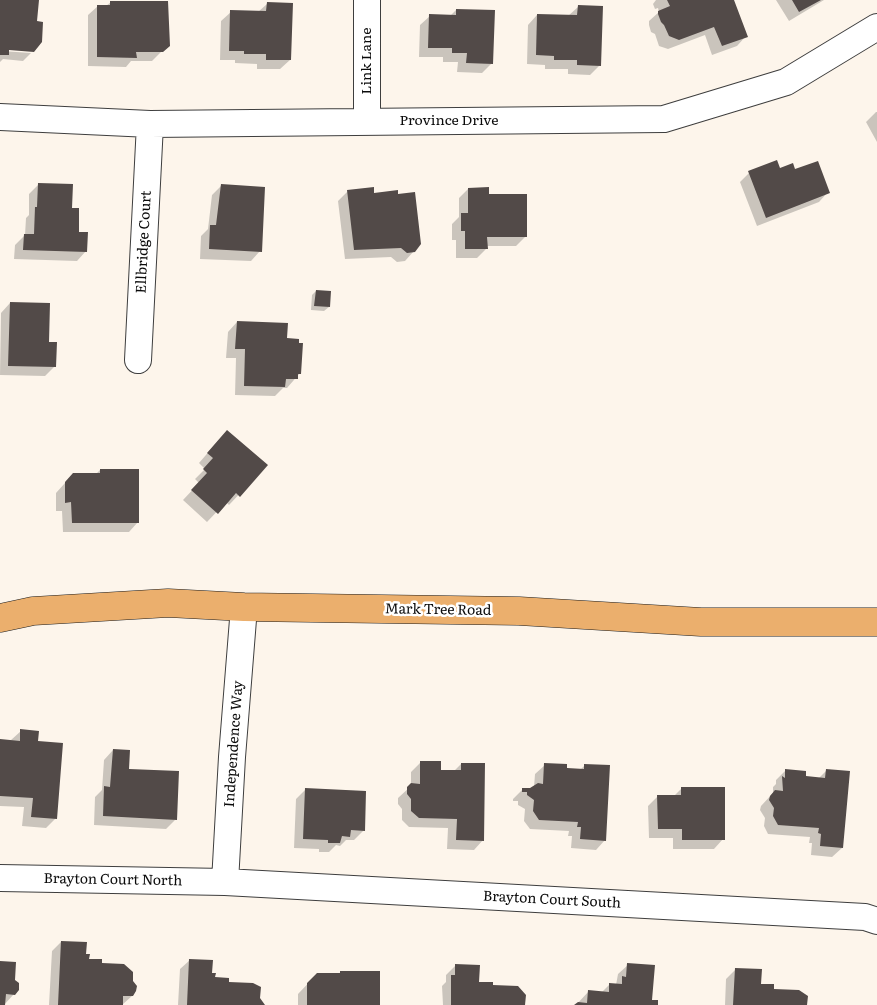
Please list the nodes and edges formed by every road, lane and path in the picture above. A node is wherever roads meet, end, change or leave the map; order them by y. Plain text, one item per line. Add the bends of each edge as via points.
1 (367, 0) edge
2 (877, 27) edge
3 (0, 117) edge
4 (367, 121) junction
5 (150, 124) junction
6 (138, 360) dead end
7 (244, 607) junction
8 (0, 618) edge
9 (877, 622) edge
10 (0, 878) edge
11 (226, 882) junction
12 (877, 921) edge

1 - 4 street, Link Lane
2 - 4 street, Province Drive via 786,82 664,120
3 - 5 street, Province Drive
4 - 5 street, Province Drive
5 - 6 street, Ellbridge Court
7 - 8 main road, Mark Tree Road via 168,603 33,611
7 - 9 main road, Mark Tree Road via 519,612 701,622
7 - 11 street, Independence Way
10 - 11 street, Brayton Court North
11 - 12 street, Brayton Court South via 865,917

